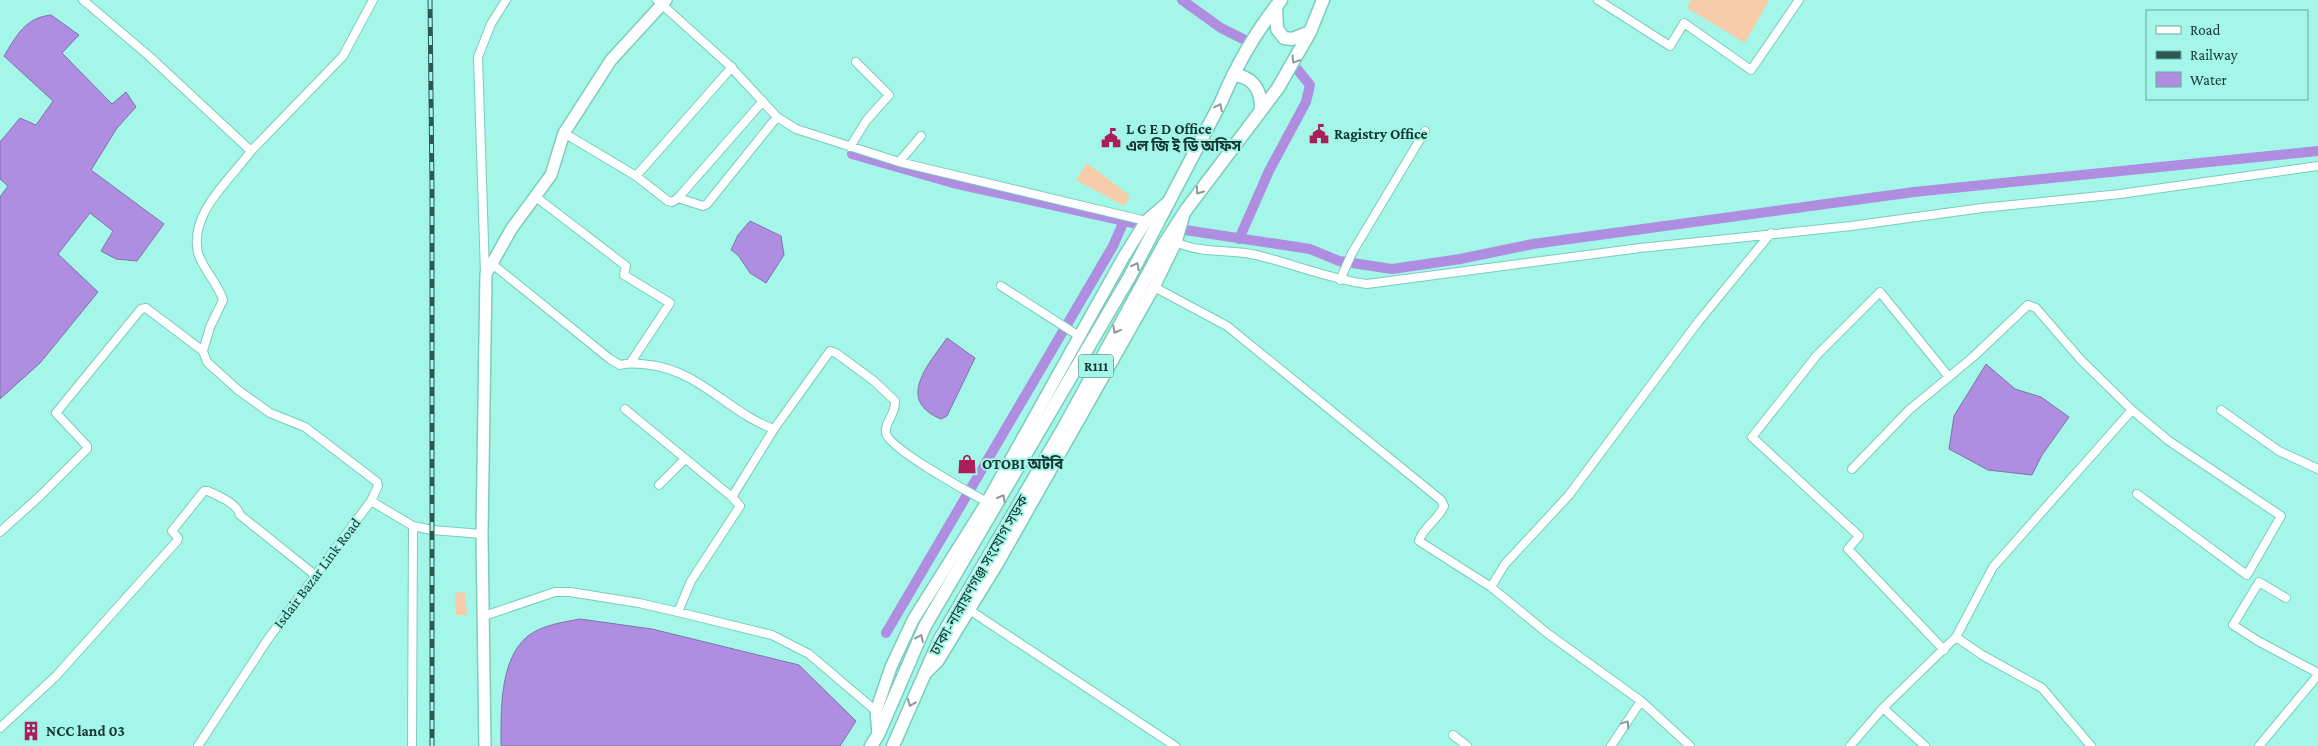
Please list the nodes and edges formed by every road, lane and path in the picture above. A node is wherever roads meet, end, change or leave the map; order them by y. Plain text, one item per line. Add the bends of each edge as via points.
1 (83, 0) edge
2 (373, 0) edge
3 (506, 0) edge
4 (1323, 0) edge
5 (1598, 0) edge
6 (1798, 0) edge
7 (661, 1) edge
8 (1279, 3) edge
9 (1310, 32) junction
10 (856, 62) dead end
11 (732, 67) junction
12 (1232, 75) junction
13 (763, 102) junction
14 (1261, 108) junction
15 (777, 117) junction
16 (1425, 131) dead end
17 (564, 134) junction
18 (921, 136) dead end
19 (850, 147) junction
20 (252, 151) junction
21 (899, 162) junction
22 (2318, 166) edge
23 (636, 176) junction
24 (536, 197) junction
25 (678, 198) junction
26 (1172, 199) junction
27 (1186, 210) junction
28 (1146, 221) junction
29 (1771, 233) junction
30 (1176, 242) junction
31 (491, 263) junction
32 (485, 278) junction
33 (1341, 279) junction
34 (1001, 286) dead end
35 (1154, 287) junction
36 (1076, 334) junction
37 (203, 351) junction
38 (631, 362) junction
39 (1949, 377) junction
40 (625, 409) dead end
41 (2132, 410) junction
42 (2221, 410) dead end
43 (774, 429) junction
44 (684, 459) junction
45 (1852, 469) dead end
46 (2318, 469) edge
47 (658, 485) dead end
48 (2137, 494) dead end
49 (732, 497) junction
50 (982, 499) junction
51 (371, 501) junction
52 (413, 526) junction
53 (0, 532) edge
54 (482, 534) junction
55 (315, 575) junction
56 (1491, 587) junction
57 (2286, 598) dead end
58 (968, 608) junction
59 (678, 612) junction
60 (484, 616) junction
61 (1956, 637) junction
62 (1944, 650) junction
63 (2318, 674) edge
64 (923, 676) junction
65 (1641, 701) junction
66 (1883, 708) junction
67 (876, 711) junction
68 (0, 728) edge
69 (1452, 735) dead end
70 (874, 741) edge
71 (1165, 744) edge
72 (198, 746) edge
73 (412, 746) edge
74 (485, 746) edge
75 (893, 746) edge
76 (1175, 746) edge
77 (1467, 746) edge
78 (1611, 746) edge
79 (1690, 746) edge
80 (1850, 746) edge
81 (1925, 746) edge
82 (2091, 746) edge
83 (2260, 746) edge

1 - 20 street
2 - 20 street via 344,56
3 - 32 street via 491,24 478,57
4 - 9 main road, ঢাকা-নারায়ণগঞ্জ সংযোগ সড়ক / R111
5 - 6 street via 1670,46 1684,24 1751,70
7 - 11 street
7 - 17 street via 611,60
8 - 9 main road via 1277,29 1284,38 1292,40
8 - 12 main road, ঢাকা-নারায়ণগঞ্জ সংযোগ সড়ক / R111
9 -> 14 main road, ঢাকা-নারায়ণগঞ্জ সংযোগ সড়ক / R111 via 1278,88
10 - 19 street via 889,95 866,121
11 - 13 street
11 - 23 street
12 - 14 main road via 1244,77 1255,85 1261,98
26 -> 12 main road, ঢাকা-নারায়ণগঞ্জ সংযোগ সড়ক / R111
13 - 15 street
13 - 25 street
14 -> 27 main road, ঢাকা-নারায়ণগঞ্জ সংযোগ সড়ক / R111
15 - 19 street via 796,129
15 - 25 street via 707,204 703,206
16 - 33 street via 1352,253
17 - 23 street
17 - 24 street via 551,175
18 - 21 street
19 - 21 street
20 - 37 street via 222,188 199,224 199,255 223,300
21 - 28 street
22 - 29 street via 2120,194
23 - 25 street via 668,201
24 - 31 street
24 - 38 street via 626,266 624,276 670,303
26 - 28 street
70 -> 26 main road, ঢাকা-নারায়ণগঞ্জ সংযোগ সড়ক / R111 via 925,626 1092,344
27 - 30 street
27 -> 64 main road, ঢাকা-নারায়ণগঞ্জ সংযোগ সড়ক / R111 via 952,618
28 - 36 street
29 - 33 street via 1404,281 1368,284
29 - 56 street via 1698,322 1569,495 1506,564
30 - 33 street via 1187,247 1254,254
30 - 35 street
31 - 32 street
31 - 38 street via 610,359 620,365
32 - 54 street
34 - 36 street
35 - 56 street via 1227,326 1441,500 1442,512 1419,541
35 - 58 street via 998,563
36 - 50 street
37 - 51 street via 207,362 238,390 270,413 305,427 376,482 378,486
37 - 53 street via 146,308 141,309 56,413 87,449
38 - 43 street via 669,368 697,381 754,422
39 - 41 street via 2028,305 2036,308 2081,360
39 - 45 street via 1909,410
39 - 62 street via 1880,292 1817,355 1752,437 1859,536 1848,549
40 - 44 street
41 - 48 street via 2169,441 2281,516 2247,575
41 - 61 street via 1993,567
42 - 46 street via 2279,451
43 - 49 street
43 - 50 street via 830,351 836,353 895,401 896,410 885,428 886,436 925,466
44 - 47 street
44 - 49 street
49 - 59 street via 739,504 739,509 691,581
50 - 67 street via 913,620 891,667
51 - 52 street
51 - 55 street, Isdair Bazar Link Road
52 - 54 street
52 - 73 street
54 - 60 street
55 - 68 street via 240,515 229,502 204,491 172,530 177,541 56,676
55 - 72 street, Isdair Bazar Link Road via 268,638
56 - 65 street via 1547,633
57 - 63 street via 2258,582 2233,625
58 - 64 street via 938,661
58 - 71 street
59 - 60 street via 639,603 555,592
59 - 67 street via 772,636 809,654
60 - 74 street
61 - 62 street
61 - 82 street via 2042,688
62 - 66 street
63 - 83 street
64 -> 75 main road, ঢাকা-নারায়ণগঞ্জ সংযোগ সড়ক / R111
78 -> 65 street
65 - 79 street
66 - 80 street
66 - 81 street
67 - 70 street
69 - 77 street
71 - 76 street

